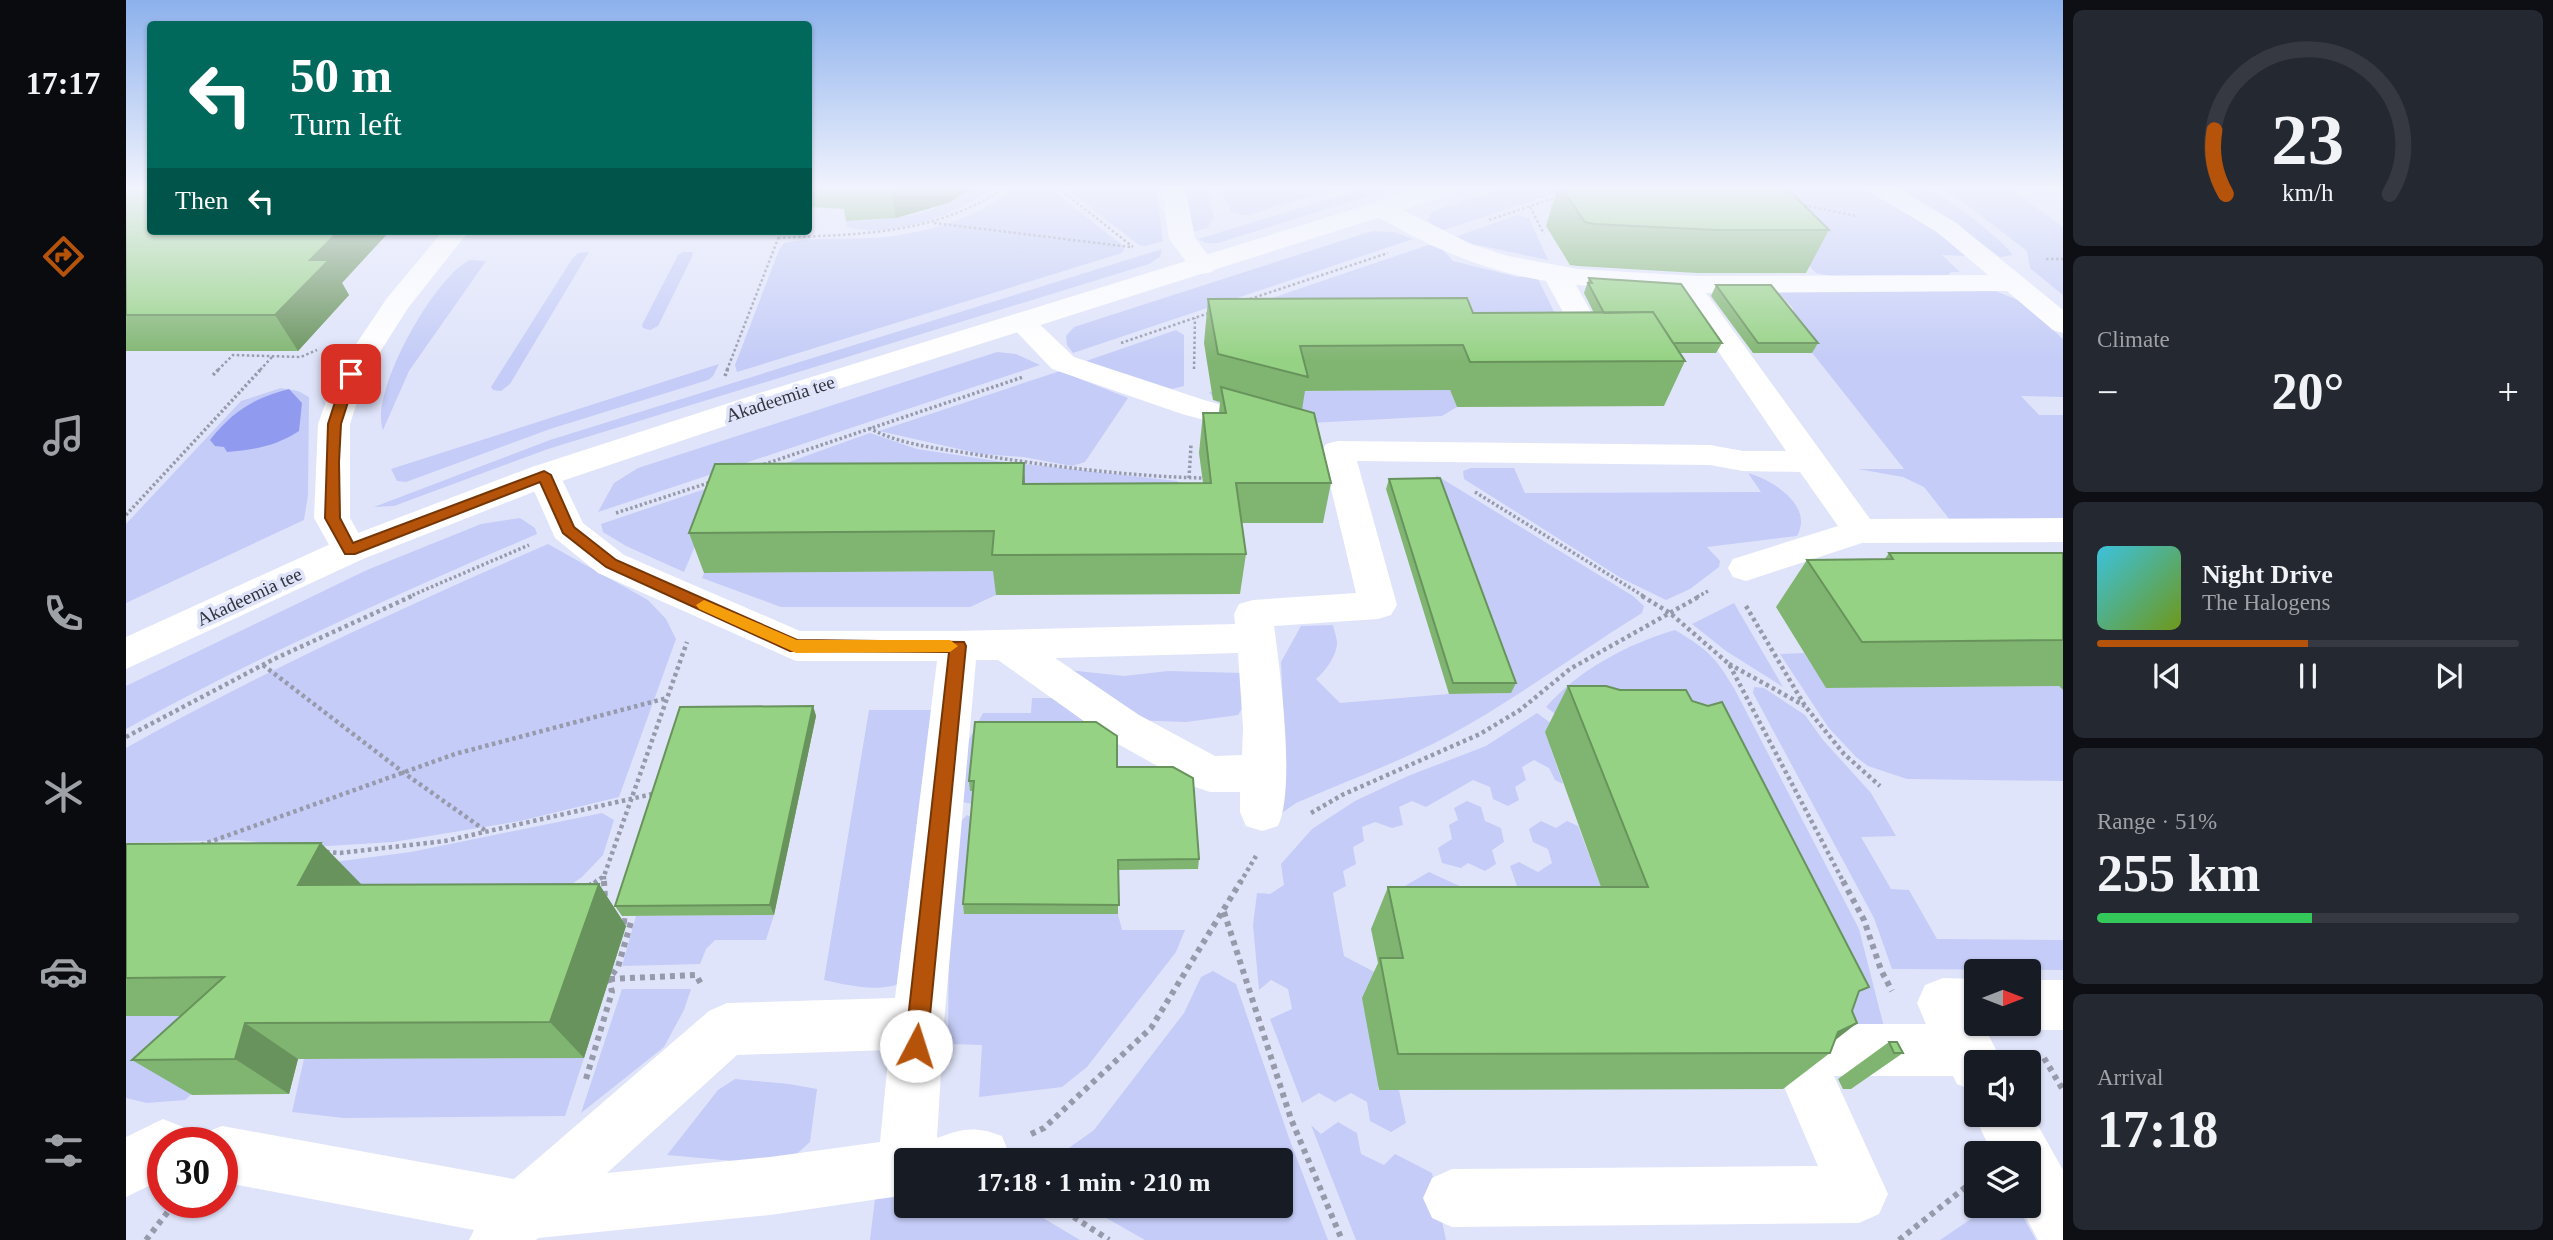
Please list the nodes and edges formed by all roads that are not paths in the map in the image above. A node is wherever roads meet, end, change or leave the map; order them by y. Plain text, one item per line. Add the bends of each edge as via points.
1 (445, 245) edge
2 (1187, 245) edge
3 (1271, 245) edge
4 (1450, 245) edge
5 (1968, 245) edge
6 (1203, 266) junction
7 (1555, 272) junction
8 (2014, 283) junction
9 (1686, 285) junction
10 (2052, 305) edge
11 (1022, 323) junction
12 (2063, 324) edge
13 (1591, 339) edge
14 (1315, 442) junction
15 (1810, 462) junction
16 (544, 475) junction
17 (2063, 530) edge
18 (1860, 531) junction
19 (350, 551) junction
20 (1737, 573) road end
21 (1256, 638) junction
22 (1006, 645) junction
23 (958, 646) junction
24 (126, 654) edge
25 (2063, 1004) edge
26 (2041, 1005) edge
27 (918, 1023) junction
28 (1960, 1042) edge
29 (908, 1148) edge
30 (147, 1157) edge
31 (238, 1158) edge
32 (126, 1169) edge
33 (894, 1169) edge
34 (2041, 1187) edge
35 (1452, 1198) dead end
36 (511, 1225) edge
37 (2063, 1227) edge

1 - 19 street via 397,304 351,374 334,424 332,518
2 - 6 street
3 - 6 street, Akadeemia tee
4 - 7 street
5 - 8 street
6 - 11 street, Akadeemia tee
7 - 9 street
7 - 13 street
8 - 9 street
8 - 10 street
9 - 15 street
10 - 12 street
11 - 14 street via 1063,363
11 - 16 street, Akadeemia tee
14 - 15 street via 1442,451 1710,455 1742,461
14 - 21 street via 1378,605 1254,614
15 - 18 street
16 - 19 street, Akadeemia tee
16 - 23 street via 568,530 611,564 796,646
17 - 18 street
18 - 20 street
19 - 24 street, Akadeemia tee
21 - 22 street
21 - 22 street via 1265,728 1263,808 1124,727
22 - 23 street
23 - 27 street
25 - 26 street
27 - 29 street
27 - 36 street via 726,1029
28 - 35 street via 1822,1070 1858,1194
30 - 32 street
31 - 36 street
33 - 36 street
34 - 37 street

